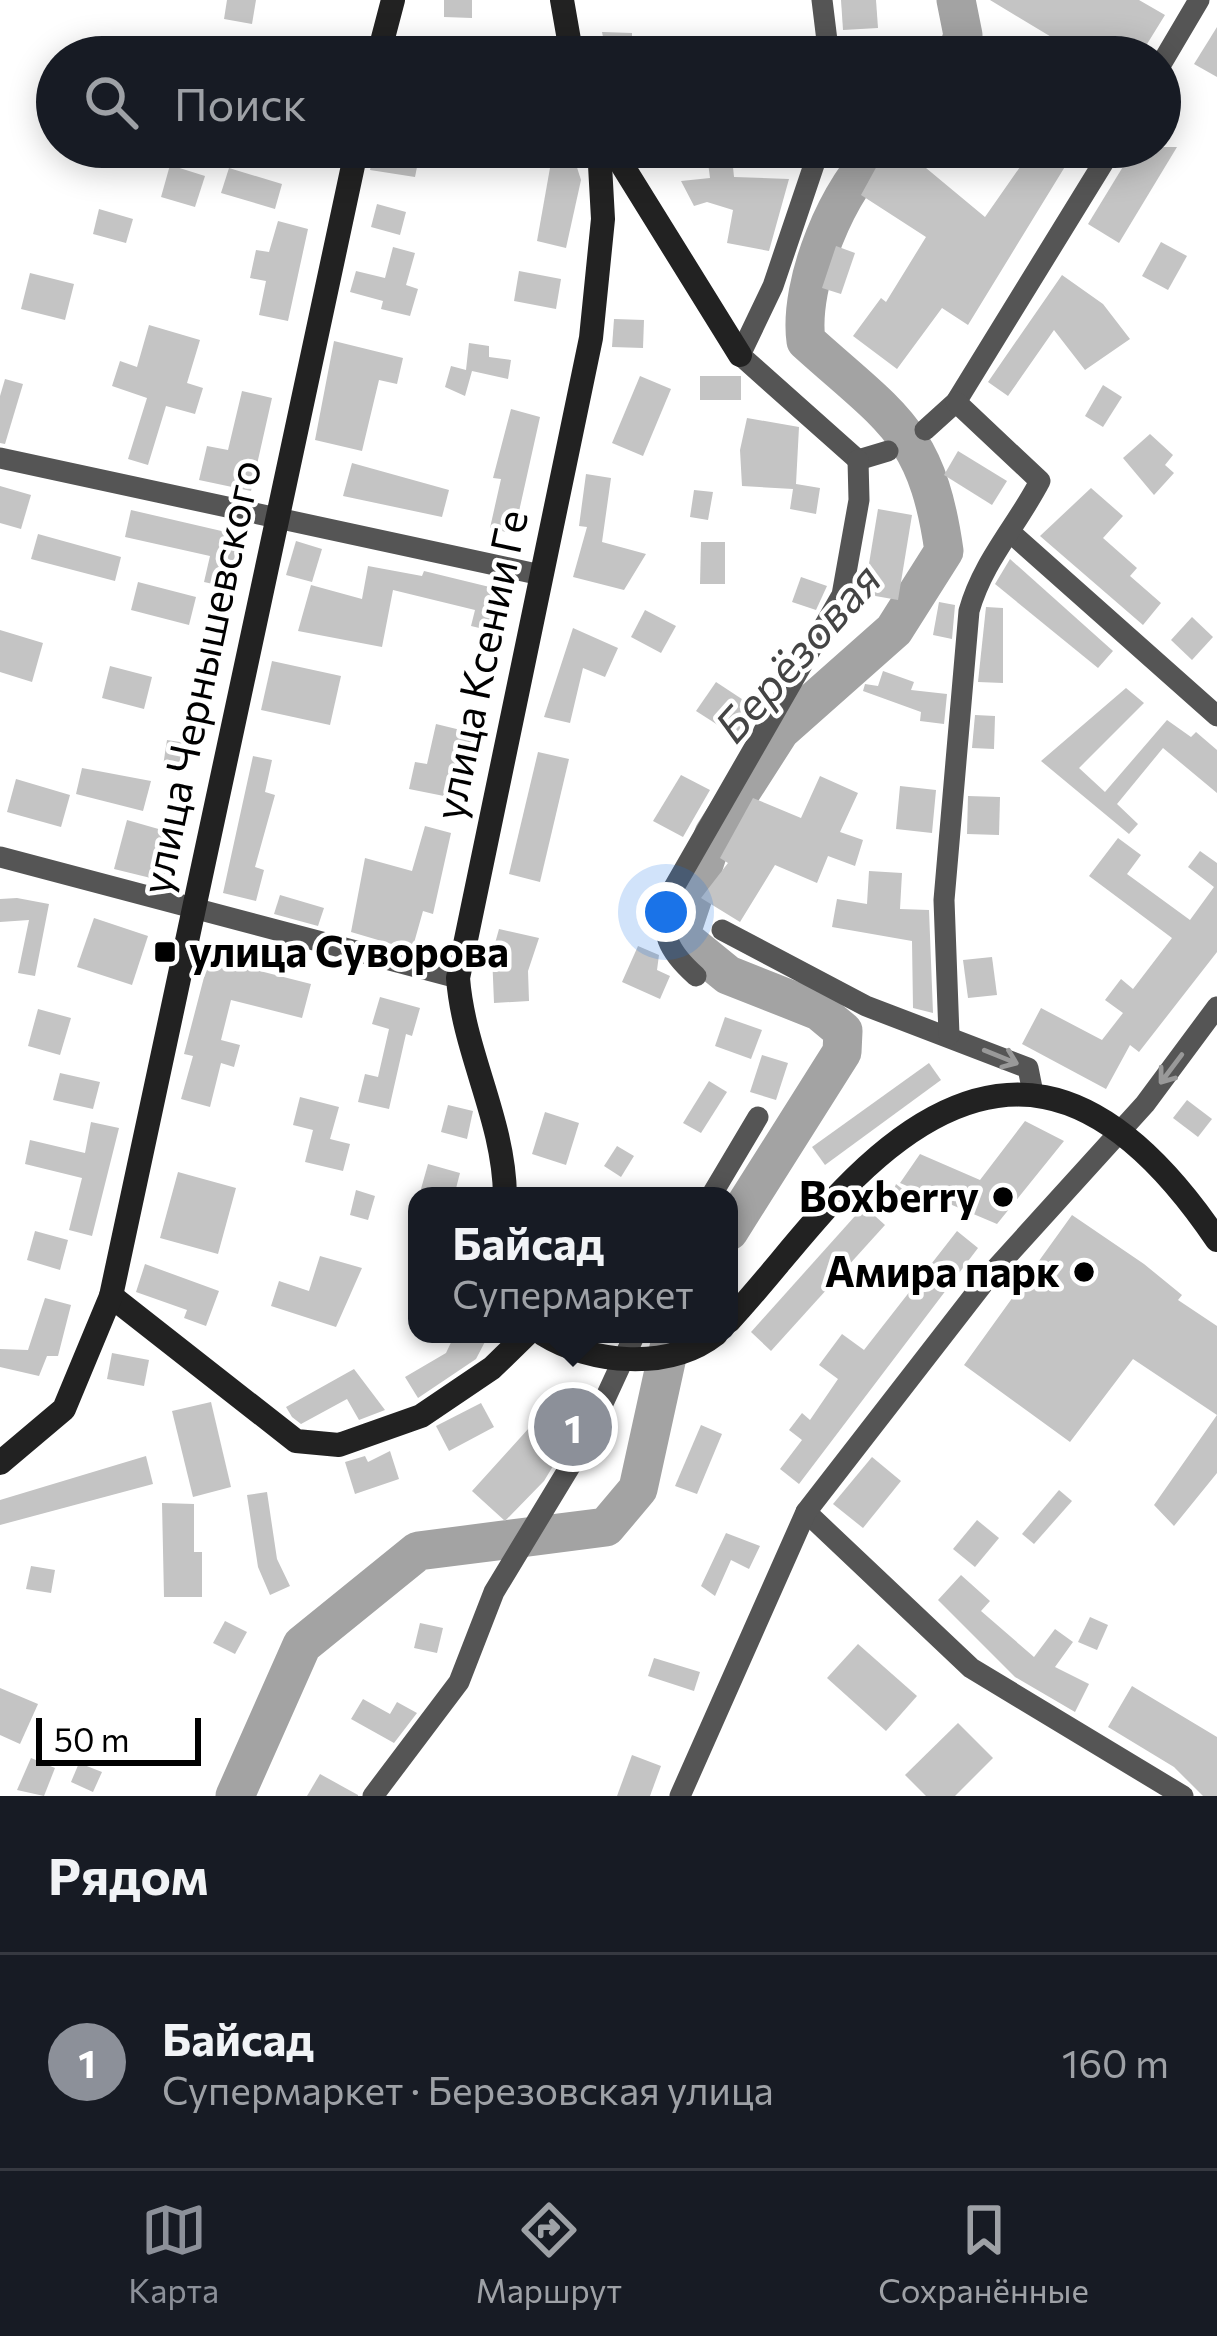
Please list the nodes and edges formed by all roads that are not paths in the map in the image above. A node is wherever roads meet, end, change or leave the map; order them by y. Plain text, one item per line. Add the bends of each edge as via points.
1 (393, 0) edge
2 (562, 0) edge
3 (822, 0) edge
4 (1199, 0) edge
5 (384, 36) edge
6 (568, 36) edge
7 (826, 36) edge
8 (1178, 36) edge
9 (352, 168) edge
10 (599, 168) edge
11 (624, 168) edge
12 (813, 168) edge
13 (1100, 168) edge
14 (740, 355) junction
15 (956, 402) junction
16 (926, 430) dead end
17 (888, 451) dead end
18 (0, 458) edge
19 (858, 460) junction
20 (276, 518) junction
21 (1010, 532) junction
22 (542, 575) junction
23 (1217, 716) edge
24 (0, 857) edge
25 (190, 909) junction
26 (722, 930) dead end
27 (696, 976) dead end
28 (458, 978) junction
29 (1217, 1007) edge
30 (950, 1036) junction
31 (1033, 1094) junction
32 (758, 1117) dead end
33 (1120, 1128) junction
34 (505, 1187) edge
35 (716, 1187) edge
36 (1217, 1240) edge
37 (111, 1295) junction
38 (738, 1311) edge
39 (518, 1343) edge
40 (562, 1343) edge
41 (702, 1343) edge
42 (631, 1350) edge
43 (0, 1463) edge
44 (806, 1512) junction
45 (373, 1796) edge
46 (680, 1796) edge
47 (1184, 1796) edge

1 - 5 street
2 - 6 street
3 - 7 street
4 - 8 street
9 - 20 street, улица Чернышевского
10 - 22 street, улица Ксении Ге via 601,266
11 - 14 street
12 - 14 street
13 - 15 street
14 - 19 street
15 - 16 street
15 - 21 street via 1040,481
17 - 19 street
18 - 20 street
19 - 27 street via 842,595 669,896 665,940
20 - 22 street
20 - 25 street, улица Чернышевского
21 - 23 street
21 - 30 street via 979,574 961,674 944,901
22 - 28 street, улица Ксении Ге
24 - 25 street
25 - 28 street
25 - 37 street, улица Чернышевского
26 - 30 street via 866,1006
28 - 34 street, улица Ксении Ге via 500,1130
29 -> 33 street
30 -> 31 street via 1028,1068
31 - 33 street via 1068,1100
31 - 38 street via 939,1112 901,1137
32 - 35 street
33 - 36 street via 1184,1192
33 - 44 street via 989,1276
37 - 39 street via 296,1441 339,1445 421,1416
37 - 43 street, улица Чернышевского via 64,1408
40 - 42 street via 590,1356
41 - 42 street via 690,1351
42 - 45 street via 494,1592 459,1682
44 - 46 street
44 - 47 street via 971,1668

